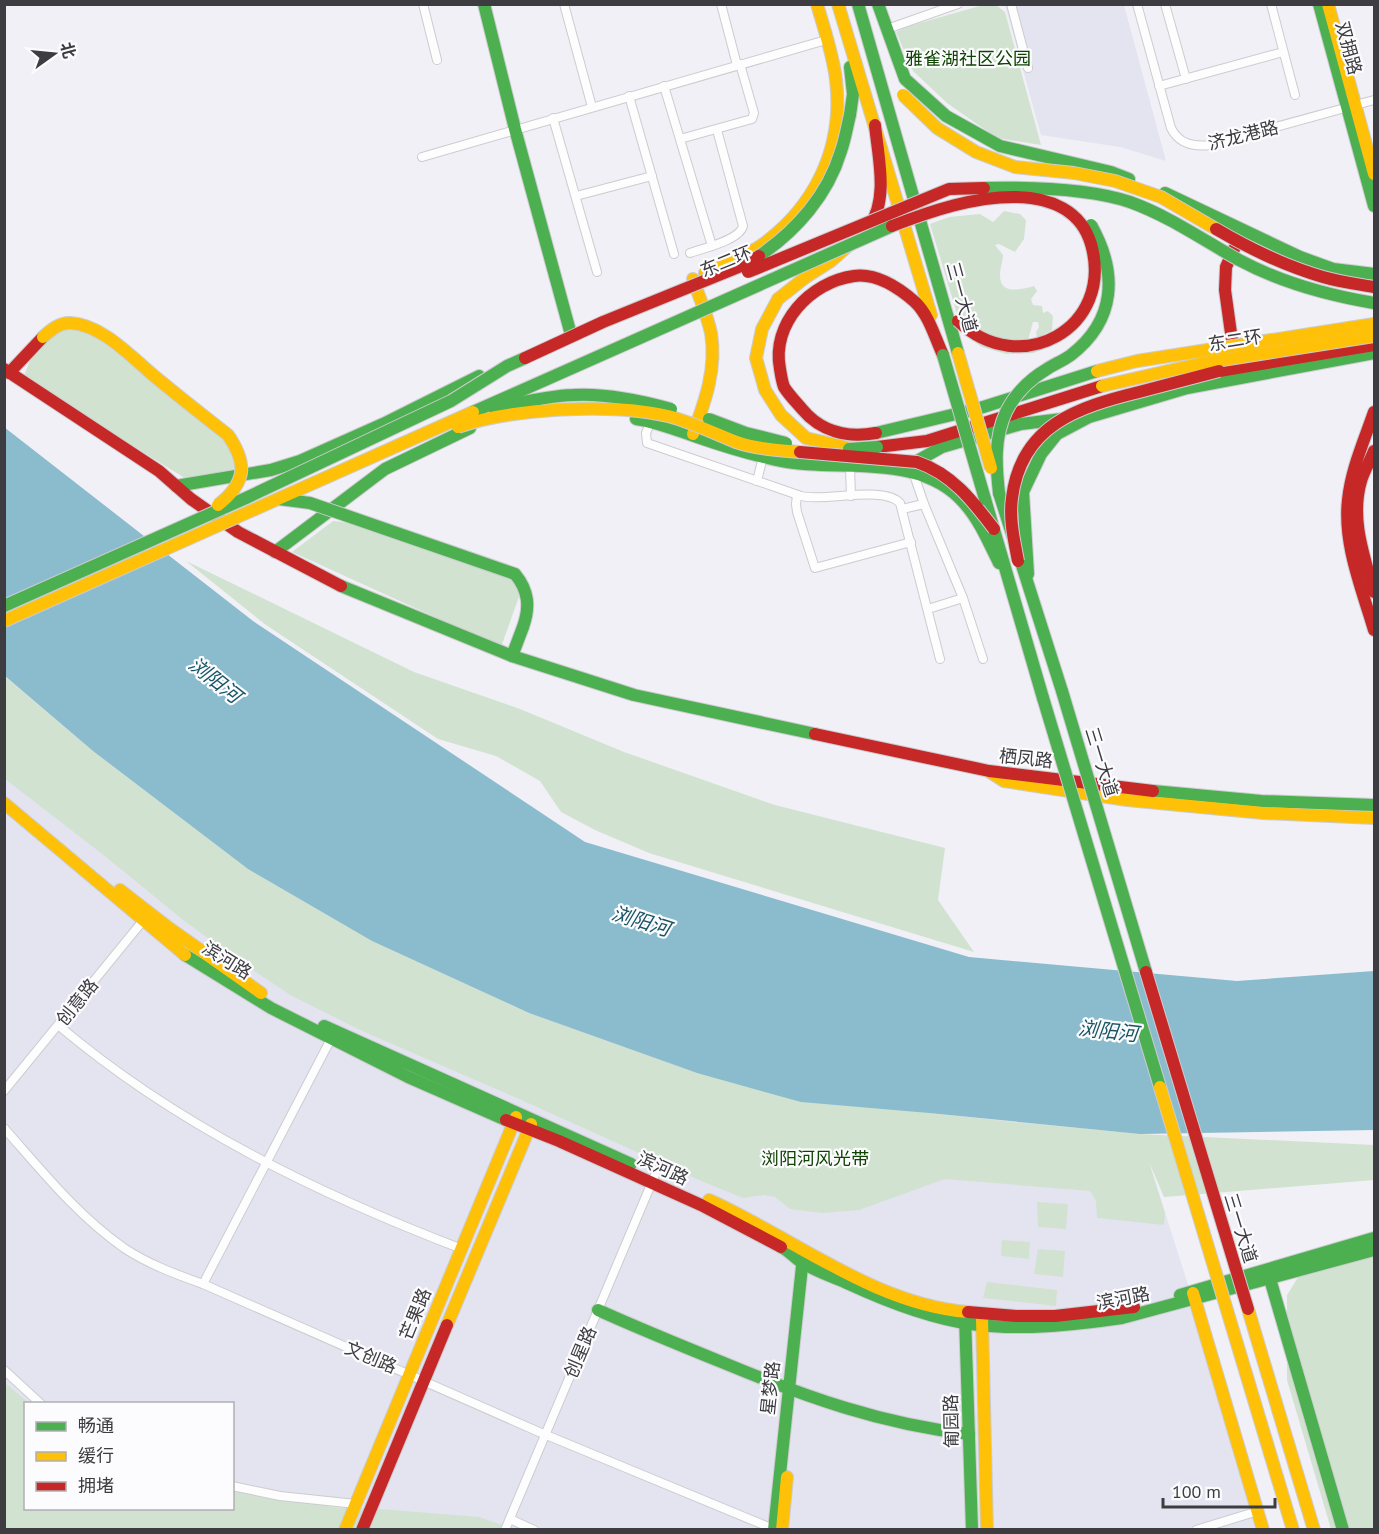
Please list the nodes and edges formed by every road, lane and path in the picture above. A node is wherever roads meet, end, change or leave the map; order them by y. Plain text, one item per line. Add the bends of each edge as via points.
1 (423, 4) edge
2 (484, 4) edge
3 (564, 4) edge
4 (721, 4) edge
5 (816, 4) edge
6 (838, 4) edge
7 (859, 4) edge
8 (878, 4) edge
9 (958, 4) edge
10 (1011, 4) edge
11 (1137, 4) edge
12 (1165, 4) edge
13 (1270, 4) edge
14 (1319, 4) edge
15 (1328, 4) edge
16 (843, 19) junction
17 (887, 29) junction
18 (826, 40) junction
19 (1283, 52) junction
20 (436, 60) dead end
21 (738, 65) junction
22 (1028, 68) dead end
23 (1186, 79) junction
24 (664, 86) junction
25 (1159, 86) junction
26 (1295, 95) dead end
27 (629, 96) junction
28 (1374, 100) edge
29 (592, 106) junction
30 (1351, 107) junction
31 (554, 118) junction
32 (875, 125) junction
33 (515, 129) junction
34 (717, 130) junction
35 (680, 139) junction
36 (422, 157) dead end
37 (1374, 174) edge
38 (652, 176) junction
39 (1023, 187) junction
40 (576, 196) junction
41 (1374, 206) edge
42 (1242, 231) junction
43 (712, 246) junction
44 (690, 253) dead end
45 (674, 254) dead end
46 (934, 263) junction
47 (597, 272) dead end
48 (1374, 274) edge
49 (693, 279) junction
50 (1374, 288) edge
51 (1374, 303) edge
52 (1374, 324) edge
53 (570, 332) junction
54 (1374, 336) edge
55 (1374, 345) edge
56 (1374, 353) edge
57 (943, 356) junction
58 (7, 371) edge
59 (1236, 372) junction
60 (451, 401) junction
61 (1374, 412) edge
62 (467, 413) junction
63 (1089, 417) junction
64 (651, 422) junction
65 (693, 435) junction
66 (857, 450) junction
67 (1374, 451) edge
68 (763, 457) junction
69 (849, 468) junction
70 (908, 471) junction
71 (329, 476) junction
72 (757, 481) junction
73 (176, 486) junction
74 (999, 494) junction
75 (797, 495) junction
76 (851, 496) junction
77 (279, 499) junction
78 (924, 504) junction
79 (902, 509) junction
80 (201, 517) junction
81 (994, 529) junction
82 (910, 542) junction
83 (275, 552) junction
84 (1018, 561) junction
85 (1011, 584) junction
86 (1374, 592) edge
87 (1033, 596) junction
88 (963, 598) junction
89 (4, 606) edge
90 (928, 609) junction
91 (4, 621) edge
92 (1374, 630) edge
93 (512, 656) junction
94 (940, 659) dead end
95 (983, 659) dead end
96 (988, 771) junction
97 (4, 795) edge
98 (4, 803) edge
99 (1374, 805) edge
100 (1374, 818) edge
101 (146, 916) junction
102 (58, 1025) junction
103 (333, 1034) junction
104 (4, 1091) edge
105 (516, 1118) junction
106 (531, 1125) junction
107 (4, 1128) edge
108 (266, 1162) junction
109 (653, 1178) junction
110 (1374, 1238) edge
111 (462, 1249) junction
112 (1374, 1250) edge
113 (807, 1258) junction
114 (1271, 1273) junction
115 (203, 1284) junction
116 (1194, 1296) junction
117 (598, 1310) junction
118 (965, 1317) junction
119 (982, 1319) junction
120 (4, 1370) edge
121 (410, 1374) junction
122 (424, 1381) junction
123 (792, 1392) junction
124 (39, 1402) edge
125 (546, 1434) junction
126 (969, 1434) junction
127 (234, 1486) edge
128 (356, 1504) junction
129 (1258, 1511) junction
130 (510, 1519) junction
131 (776, 1529) edge
132 (345, 1530) edge
133 (362, 1530) edge
134 (505, 1530) edge
135 (534, 1530) edge
136 (972, 1530) edge
137 (987, 1530) edge
138 (1196, 1530) edge
139 (1263, 1530) edge
140 (1293, 1530) edge
141 (1314, 1530) edge
142 (1343, 1530) edge

1 - 20 street
2 - 33 main road
3 - 29 street
4 - 21 street
5 - 18 main road
6 - 16 main road, 三一大道
7 - 46 main road, 三一大道
7 - 50 main road, bridge via 883,79 938,128 976,152 1015,166 1115,181 1161,197 1250,249 1289,266
8 - 17 main road
9 - 17 street
10 - 22 street
11 - 25 street, 济龙港路
12 - 23 street
13 - 19 street
14 - 30 main road, 双拥路
15 - 30 main road, 双拥路
16 - 32 main road, 三一大道
16 - 60 main road, bridge via 853,94 850,115 841,153 824,190 802,220 776,245 746,264 507,366
17 - 42 main road via 905,79 946,116 1000,146 1111,172 1190,203
18 - 21 street
18 - 49 main road via 837,93 831,155 822,176 800,209 778,231 749,253
19 - 23 street
19 - 26 street
21 - 24 street
21 - 34 street via 754,116
23 - 25 street
24 - 27 street
24 - 35 street
25 - 30 street, 济龙港路 via 1173,133 1199,147
27 - 29 street
27 - 38 street
28 - 30 street, 济龙港路
29 - 31 street
30 - 37 main road, 双拥路
30 - 41 main road, 双拥路
31 - 33 street
31 - 40 street
32 - 57 main road, 三一大道
32 - 66 main road via 880,194 874,222 831,261 778,299 762,329 756,358 765,390 781,415 806,438
33 - 36 street
33 - 53 main road
34 - 35 street
34 - 43 street via 743,226 740,234
35 - 43 street
38 - 40 street
38 - 45 street
39 - 51 main road, bridge via 1075,191 1130,202 1291,284
39 - 60 main road, 东二环, bridge via 949,189 614,327
39 - 74 main road, bridge via 1063,199 1092,225 1107,255 1110,291 1092,335 1070,356 1043,371 1024,388 1006,412 995,456
40 - 47 street
42 - 48 main road via 1322,266
42 - 59 main road via 1226,267 1225,290
43 - 44 street
46 - 62 main road, bridge via 958,321 972,334 996,345 1023,348 1068,331 1085,310 1097,265 1090,237 1075,214 1048,201 1010,196 953,206 876,230
46 - 74 main road, 三一大道, bridge
49 - 53 main road
49 - 65 main road via 708,324 712,357 707,395
52 - 57 main road, bridge via 1137,361 909,426 856,435 822,428 798,408 783,384 777,356 782,329 798,303 822,284 853,274 883,280 907,293 919,305
53 - 73 main road via 300,461 271,470
54 - 66 main road, 东二环, bridge via 1143,375 927,441
55 - 59 main road
56 - 59 main road
57 - 81 main road, 三一大道, bridge
58 - 73 main road
58 - 80 main road, bridge via 54,327 68,323 93,330 117,346 228,435 239,452 242,474 238,487
59 - 63 main road
59 - 84 main road, bridge via 1220,371 1095,403 1044,431 1022,459 1012,491 1011,522
60 - 80 main road, bridge
61 - 92 main road via 1347,509 1351,542
62 - 66 main road, bridge via 559,396 602,396 644,401 777,442
62 - 71 main road, bridge
63 - 70 main road via 1021,424 942,447
63 - 87 main road via 1057,434 1041,454 1023,492
64 - 65 main road
64 - 72 street via 647,443
64 - 83 main road via 594,412 470,428 385,469
65 - 68 main road
67 - 86 main road via 1361,481 1357,510 1360,540
68 - 69 main road
68 - 72 street
69 - 70 main road
69 - 76 street
70 - 78 street
70 - 85 main road via 933,478 960,497
71 - 77 main road, bridge
71 - 81 main road, bridge via 475,421 547,411 609,409 667,416 764,449 930,465 957,483
72 - 75 street
73 - 83 main road via 238,532
74 - 84 main road, 三一大道, bridge
75 - 76 street
75 - 82 street via 797,512 815,568
76 - 79 street via 886,495 898,499
77 - 91 main road, bridge
77 - 93 main road, bridge via 310,503 515,574 523,583 529,612
78 - 79 street
78 - 88 street
79 - 82 street
80 - 89 main road, bridge
81 - 85 main road, 三一大道
82 - 90 street
83 - 93 main road via 349,590
84 - 87 main road, 三一大道
85 - 140 main road, 三一大道, bridge
87 - 141 main road, 三一大道, bridge
88 - 90 street
88 - 95 street
90 - 94 street
93 - 96 main road via 634,695
96 - 99 main road, 栖凤路 via 1261,801
96 - 100 main road, 栖凤路 via 1004,781 1128,800 1263,813
97 - 101 main road, 滨河路
98 - 101 main road, 滨河路
101 - 102 street, 创意路
101 - 103 main road, 滨河路 via 182,953 272,1008
102 - 104 street, 创意路
102 - 108 street via 192,1122
103 - 105 main road, 滨河路 via 408,1077
103 - 108 street
105 - 106 main road, 滨河路
105 - 111 main road, 芒果路
106 - 109 main road, 滨河路 via 559,1141
106 - 122 main road, 芒果路
107 - 115 street, 文创路 via 94,1225 162,1269
108 - 111 street
108 - 115 street
109 - 113 main road, 滨河路
109 - 117 street, 创星路
110 - 114 main road
111 - 121 main road, 芒果路
112 - 114 main road, 滨河路
113 - 118 main road, 滨河路 via 875,1296 922,1312
113 - 123 main road, 星梦路
114 - 116 main road, 滨河路
114 - 142 main road
115 - 121 street, 文创路
116 - 119 main road, 滨河路 via 1095,1322 1019,1326
116 - 129 main road
117 - 123 main road
117 - 125 street, 创星路
118 - 119 main road, 滨河路
118 - 126 main road, 匍园路
119 - 137 main road, 匍园路
120 - 124 street
121 - 122 street, 文创路
121 - 128 main road, 芒果路
122 - 125 street, 文创路
122 - 133 main road, 芒果路
123 - 126 main road via 861,1416
123 - 131 main road, 星梦路
125 - 130 street, 创星路
125 - 131 street, 文创路
126 - 136 main road, 匍园路
127 - 128 street
128 - 132 main road, 芒果路
129 - 138 street
129 - 139 main road
130 - 134 street, 创星路
130 - 135 street

